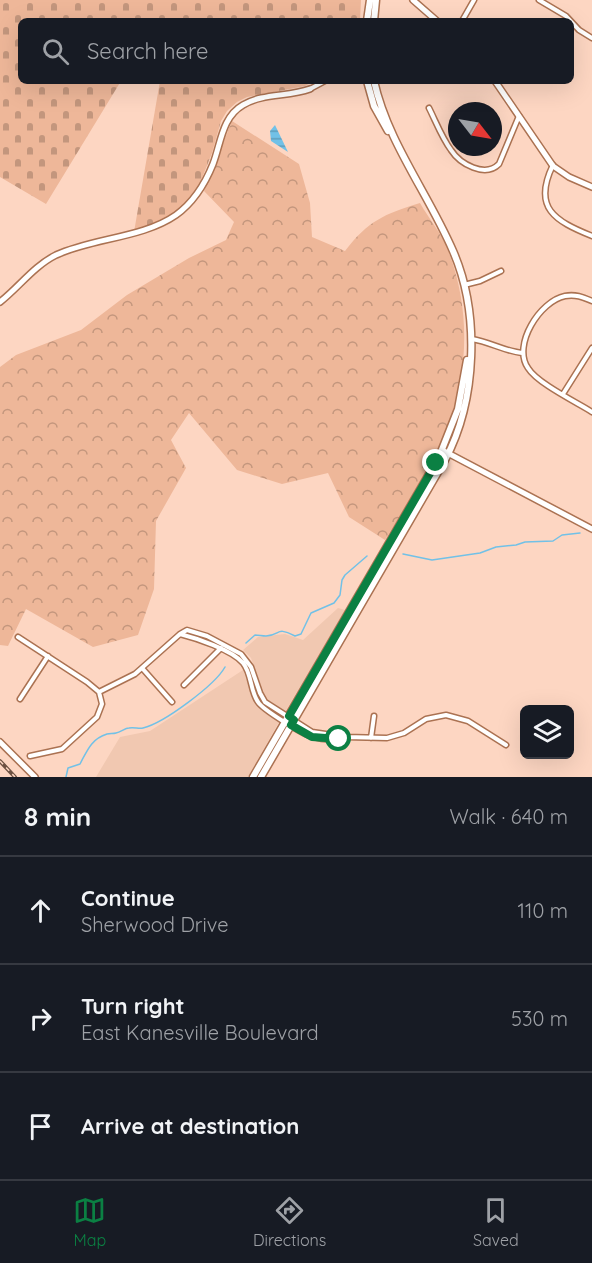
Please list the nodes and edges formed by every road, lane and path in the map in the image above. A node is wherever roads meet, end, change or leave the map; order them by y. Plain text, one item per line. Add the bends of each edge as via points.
1 (370, 0) edge
2 (376, 0) edge
3 (413, 0) edge
4 (474, 0) edge
5 (539, 0) edge
6 (367, 18) edge
7 (374, 18) edge
8 (433, 18) edge
9 (464, 18) edge
10 (568, 18) edge
11 (574, 25) edge
12 (592, 38) edge
13 (319, 84) edge
14 (368, 84) edge
15 (375, 84) edge
16 (497, 84) edge
17 (310, 89) joint
18 (429, 108) dead end
19 (520, 116) junction
20 (393, 138) junction
21 (553, 165) junction
22 (592, 187) edge
23 (592, 236) edge
24 (501, 271) dead end
25 (464, 285) junction
26 (592, 301) edge
27 (0, 302) edge
28 (470, 339) junction
29 (592, 348) edge
30 (522, 353) junction
31 (563, 394) junction
32 (592, 412) edge
33 (446, 452) junction
34 (592, 530) edge
35 (18, 637) dead end
36 (222, 647) junction
37 (48, 656) junction
38 (142, 668) junction
39 (184, 685) dead end
40 (99, 692) junction
41 (20, 699) dead end
42 (172, 702) dead end
43 (374, 716) dead end
44 (290, 721) junction
45 (371, 738) junction
46 (0, 742) edge
47 (506, 745) dead end
48 (30, 756) dead end
49 (35, 777) edge
50 (253, 777) edge
51 (261, 777) edge

1 - 6 main road
2 - 7 main road
3 - 8 street
4 - 9 street
5 - 10 street
11 - 12 street
13 - 17 street
14 - 20 main road via 377,114
15 - 20 main road
16 - 19 street
17 - 27 street via 253,100 238,108 226,123 200,189 177,214 154,226 57,255
18 - 19 street via 452,152 484,171 501,161
19 - 21 street
20 - 25 main road via 452,247
21 - 22 street
21 - 23 street via 544,190 549,209 561,223
24 - 25 street
25 - 28 main road
26 - 30 street via 576,296 554,300 542,310 525,338
28 - 30 street
28 - 33 main road
29 - 31 street
30 - 31 street via 536,378
31 - 32 street
33 - 34 street
33 - 44 main road
35 - 37 street
36 - 38 street via 180,634
36 - 39 street
36 - 44 street via 242,654 264,700
37 - 40 street
37 - 41 street
38 - 40 street
38 - 42 street
40 - 48 street via 102,704 88,728 62,749
43 - 45 street
44 - 45 street via 312,732
44 - 50 main road
44 - 51 main road
45 - 47 street via 394,737 426,719 446,715 468,721
46 - 49 street

